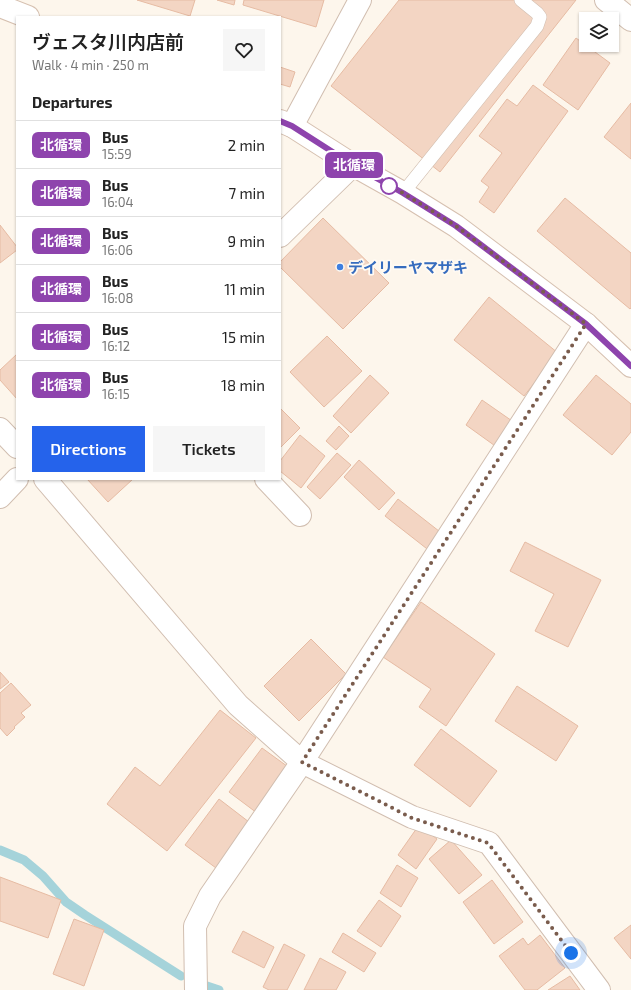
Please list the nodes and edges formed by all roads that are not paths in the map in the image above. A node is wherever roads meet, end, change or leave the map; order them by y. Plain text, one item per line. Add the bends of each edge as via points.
1 (360, 0) edge
2 (520, 0) edge
3 (606, 0) edge
4 (0, 6) edge
5 (25, 16) edge
6 (631, 19) edge
7 (286, 123) edge
8 (353, 165) junction
9 (403, 193) junction
10 (281, 235) edge
11 (586, 324) junction
12 (631, 366) edge
13 (0, 430) edge
14 (16, 446) edge
15 (16, 480) edge
16 (46, 480) edge
17 (267, 480) edge
18 (0, 497) edge
19 (300, 515) dead end
20 (302, 762) junction
21 (196, 990) edge
22 (599, 990) edge

1 - 7 street
2 - 9 lane via 540,17 537,26
3 - 6 street
4 - 5 street
7 - 8 street
8 - 9 street
8 - 10 street
9 - 11 street via 456,226
11 - 12 street
11 - 20 street
13 - 14 street
15 - 18 street
16 - 20 street via 238,705
17 - 19 street
20 - 21 street via 210,896 195,926
20 - 22 street via 412,818 488,843

